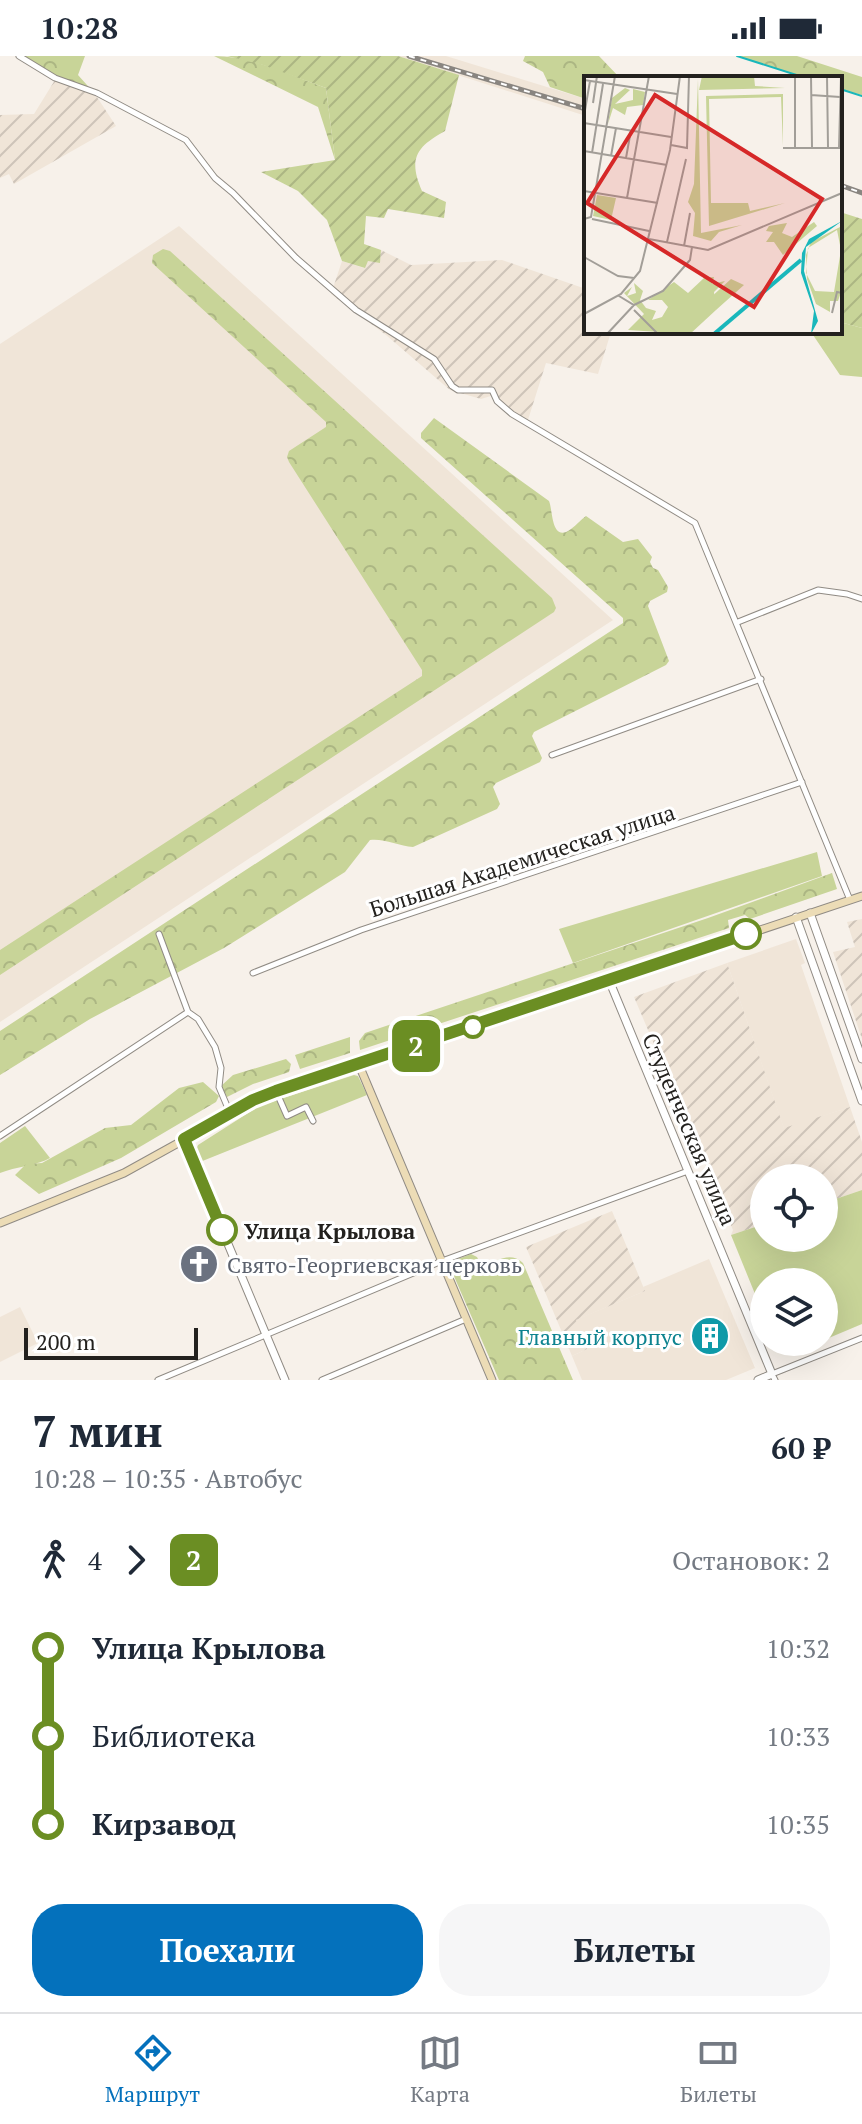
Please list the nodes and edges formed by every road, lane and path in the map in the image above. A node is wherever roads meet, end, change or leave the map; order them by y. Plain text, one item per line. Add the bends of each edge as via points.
1 (19, 56) edge
2 (862, 599) edge
3 (738, 622) junction
4 (761, 679) junction
5 (552, 755) dead end
6 (802, 782) junction
7 (862, 896) edge
8 (850, 900) junction
9 (810, 913) junction
10 (796, 917) junction
11 (159, 934) dead end
12 (253, 973) dead end
13 (609, 980) junction
14 (188, 1012) junction
15 (862, 1059) edge
16 (359, 1065) junction
17 (276, 1091) junction
18 (862, 1101) edge
19 (230, 1113) junction
20 (313, 1121) dead end
21 (0, 1136) edge
22 (184, 1139) junction
23 (688, 1171) junction
24 (0, 1223) edge
25 (442, 1261) junction
26 (466, 1319) junction
27 (266, 1335) junction
28 (862, 1338) edge
29 (774, 1377) edge
30 (158, 1380) edge
31 (285, 1380) edge
32 (322, 1380) edge
33 (492, 1380) edge
34 (758, 1380) edge

1 - 3 street via 186,140 215,178 296,258 356,310 434,359 452,386 492,390 512,414 695,523
2 - 3 street via 818,590
3 - 4 street
4 - 5 street
4 - 6 street
6 - 8 street
6 - 12 street, Большая Академическая улица via 361,930
7 - 8 main road
8 - 9 main road
9 - 10 main road
9 - 15 street
10 - 13 main road
10 - 18 street
11 - 14 street
13 - 16 main road
13 - 23 street, Студенческая улица
14 - 19 street via 215,1047 219,1087
14 - 21 street
16 - 17 main road
16 - 25 main road
17 - 19 main road
17 - 20 street via 287,1116 306,1107
19 - 22 main road
22 - 24 main road via 124,1173
22 - 27 street
23 - 25 street
23 - 29 street, Студенческая улица
25 - 26 main road
25 - 27 street
26 - 32 street
26 - 33 main road
27 - 30 street
27 - 31 street
28 - 29 street
29 - 34 street

